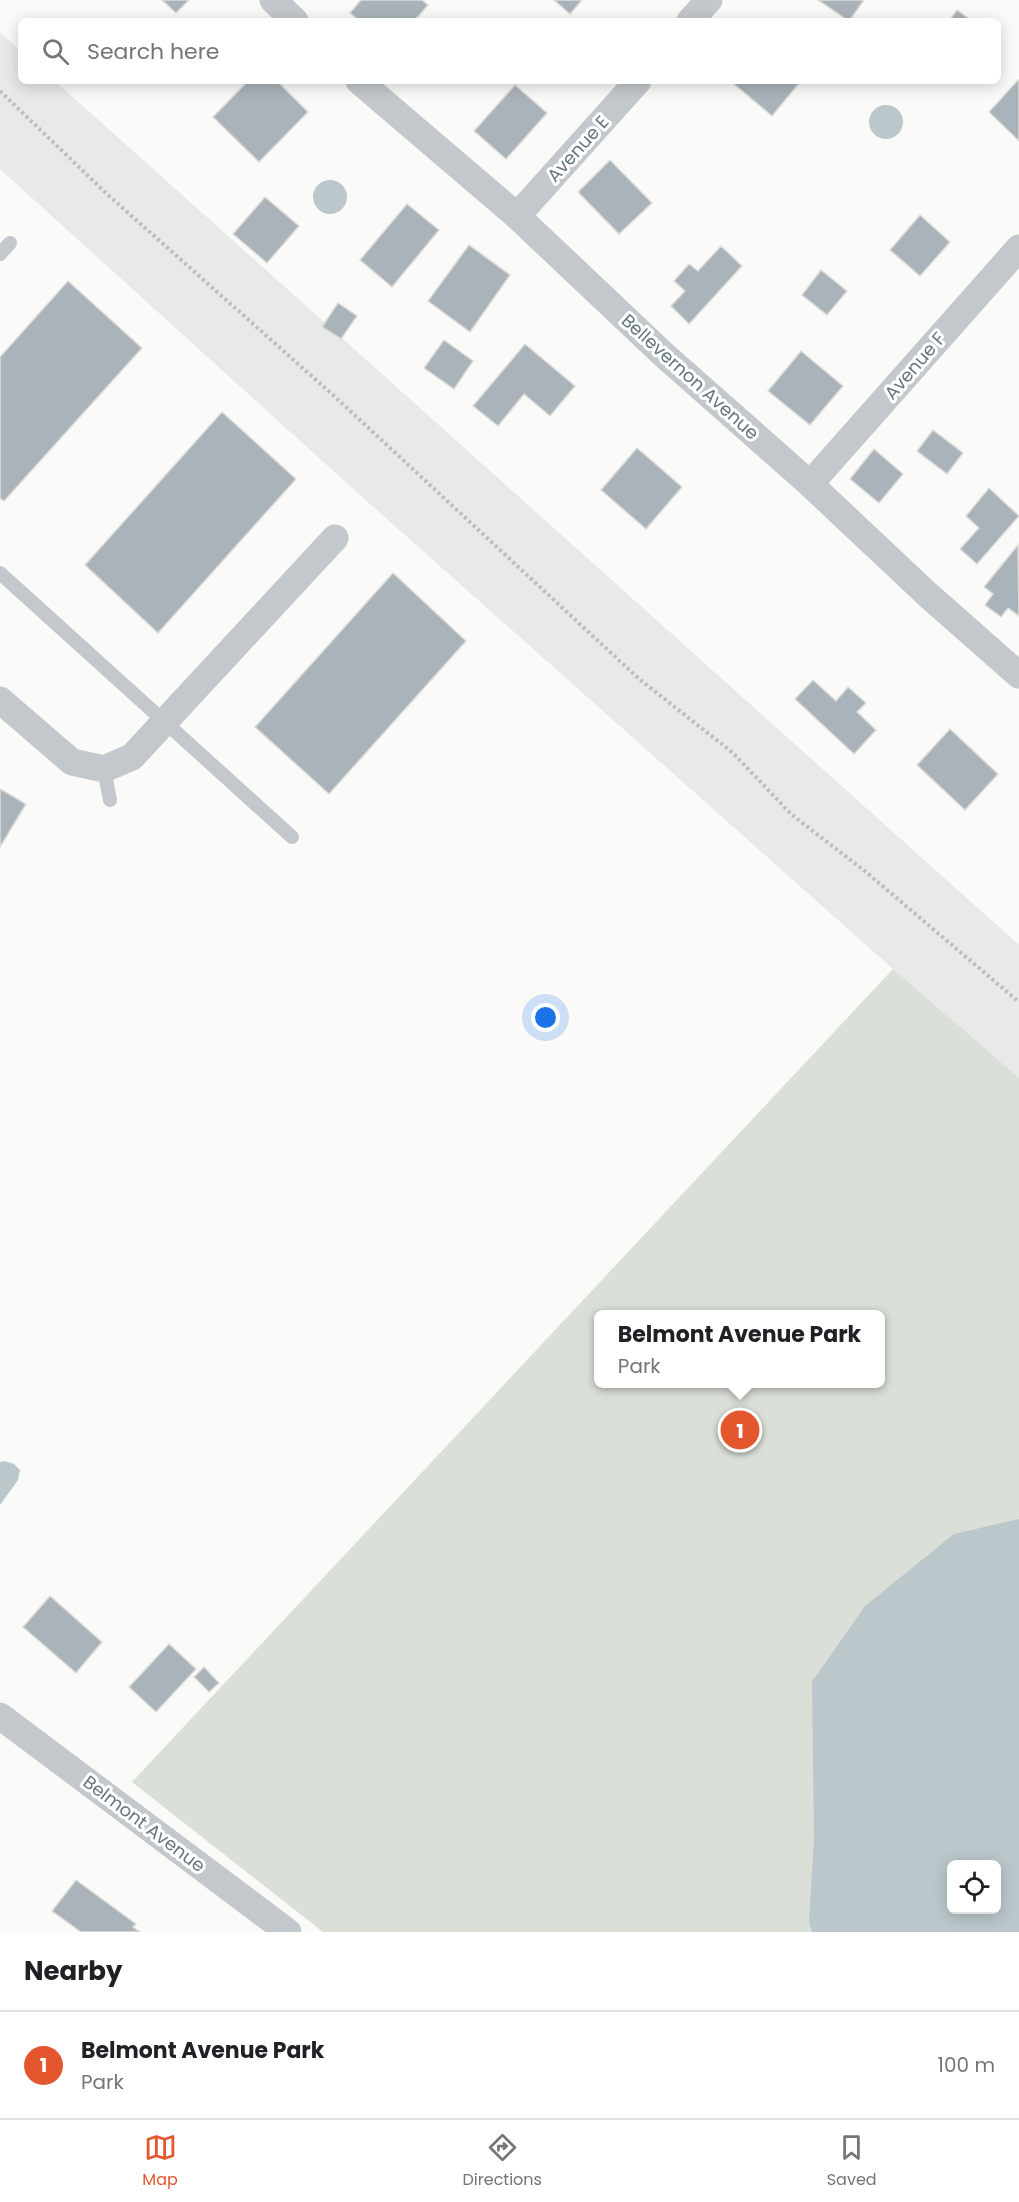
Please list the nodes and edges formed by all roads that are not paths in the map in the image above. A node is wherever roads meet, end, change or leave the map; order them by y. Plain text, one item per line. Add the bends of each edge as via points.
1 (273, 0) edge
2 (709, 0) edge
3 (292, 18) edge
4 (693, 18) edge
5 (363, 84) edge
6 (636, 84) edge
7 (517, 216) junction
8 (1019, 248) edge
9 (810, 484) junction
10 (335, 538) dead end
11 (0, 573) edge
12 (1019, 675) edge
13 (0, 700) edge
14 (166, 722) junction
15 (104, 770) junction
16 (110, 800) dead end
17 (292, 837) dead end
18 (0, 1716) edge
19 (288, 1932) edge

1 - 3 street
2 - 4 street
5 - 7 street, Bellevernon Avenue
6 - 7 street, Avenue E
7 - 9 street, Bellevernon Avenue via 664,355
8 - 9 street, Avenue F
9 - 12 street, Bellevernon Avenue
10 - 14 street
11 - 14 lane
13 - 15 street via 72,762
14 - 15 street via 132,757
14 - 17 lane
15 - 16 lane
18 - 19 street, Belmont Avenue

